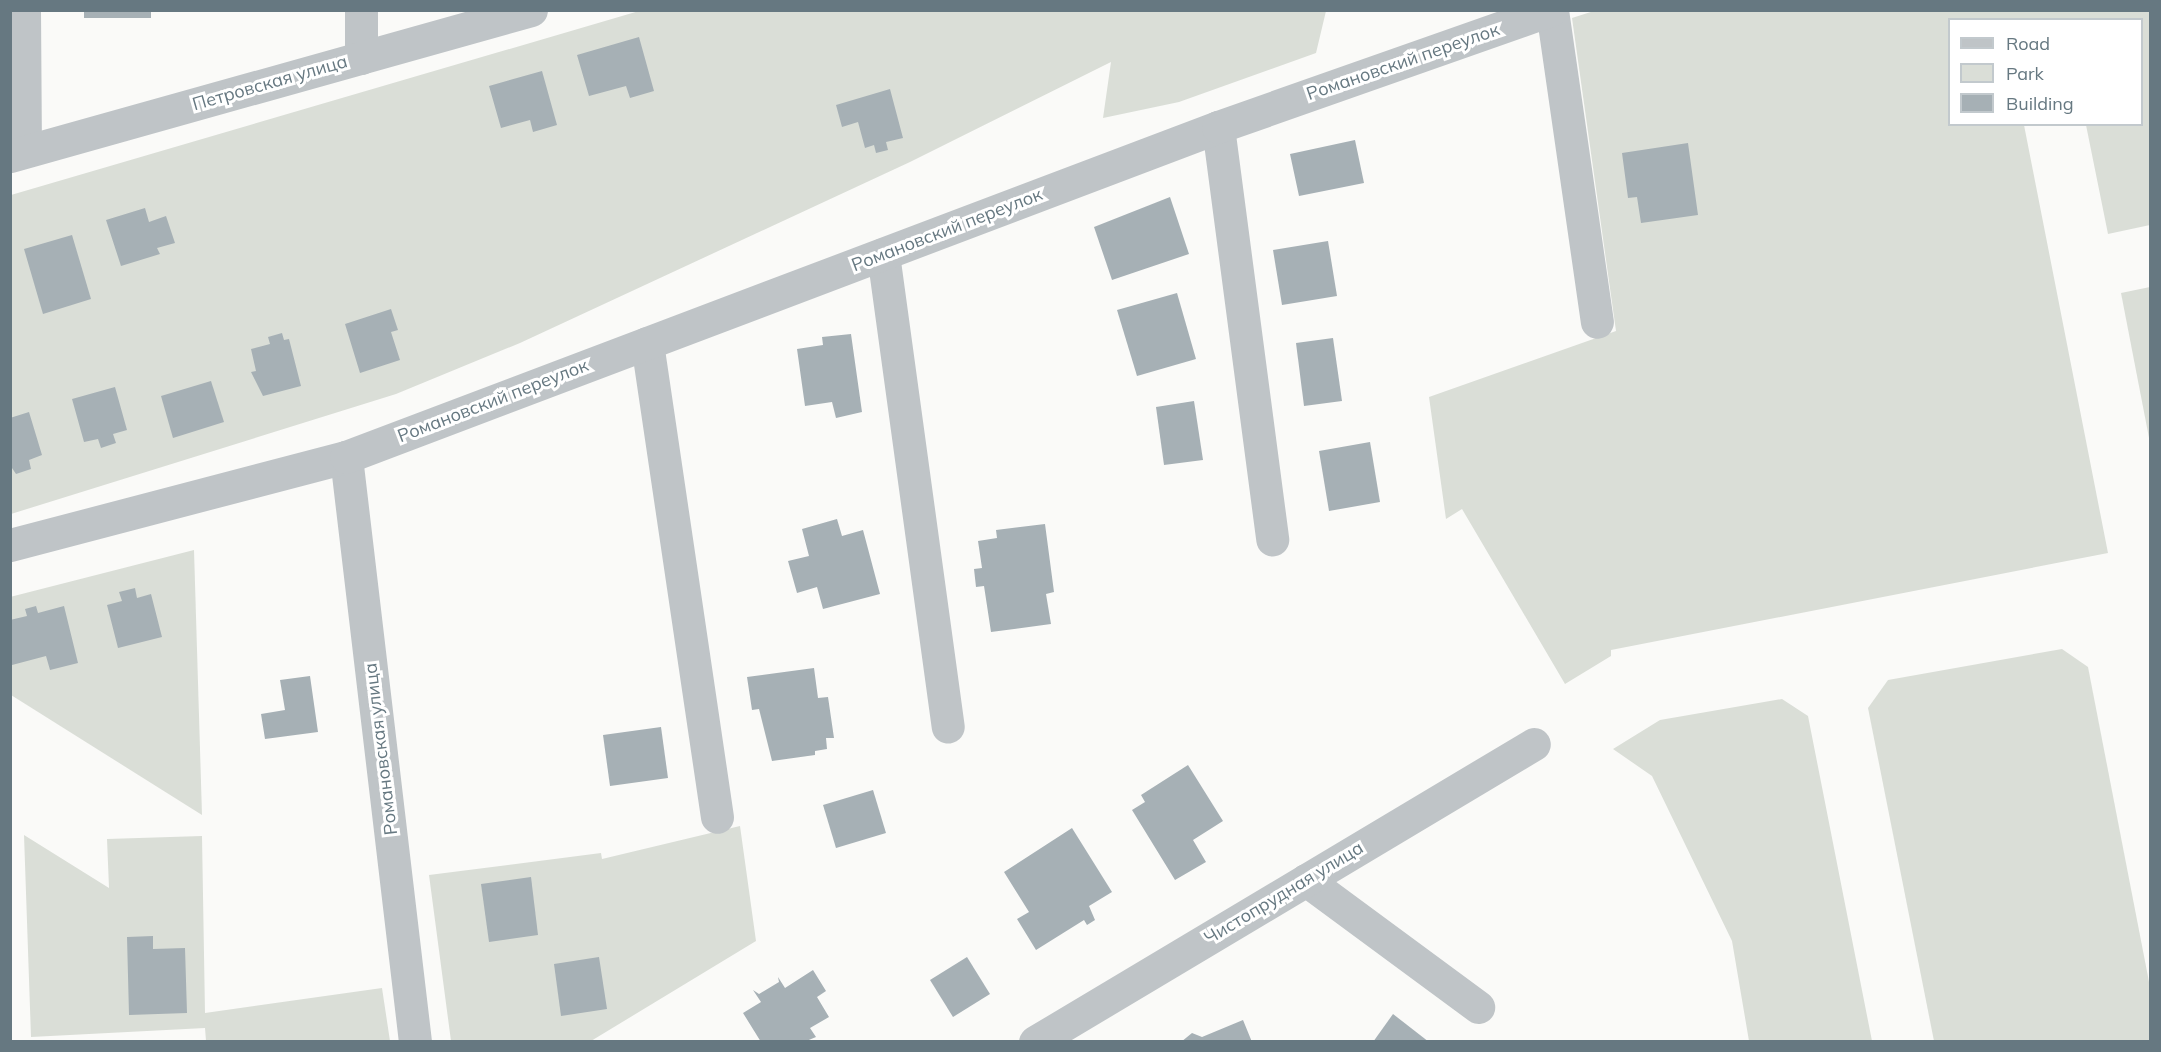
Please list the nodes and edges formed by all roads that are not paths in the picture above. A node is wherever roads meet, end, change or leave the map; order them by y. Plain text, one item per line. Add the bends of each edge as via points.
1 (24, 10) edge
2 (361, 10) edge
3 (531, 10) edge
4 (1552, 10) edge
5 (361, 58) junction
6 (1218, 127) junction
7 (18, 153) edge
8 (883, 254) junction
9 (1597, 322) dead end
10 (647, 343) junction
11 (346, 457) junction
12 (1272, 539) dead end
13 (10, 545) edge
14 (948, 727) dead end
15 (1534, 744) dead end
16 (717, 817) dead end
17 (1306, 880) junction
18 (1478, 1007) dead end
19 (415, 1041) edge
20 (1035, 1041) edge

1 - 7 street
2 - 5 street
3 - 5 street, Петровская улица
4 - 6 street, Романовский переулок
4 - 9 street
5 - 7 street, Петровская улица
6 - 8 street, Романовский переулок
6 - 12 street
8 - 10 street, Романовский переулок
8 - 14 street
10 - 11 street, Романовский переулок
10 - 16 street
11 - 13 street
11 - 19 street, Романовская улица
15 - 17 street, Чистопрудная улица
17 - 18 street
17 - 20 street, Чистопрудная улица

